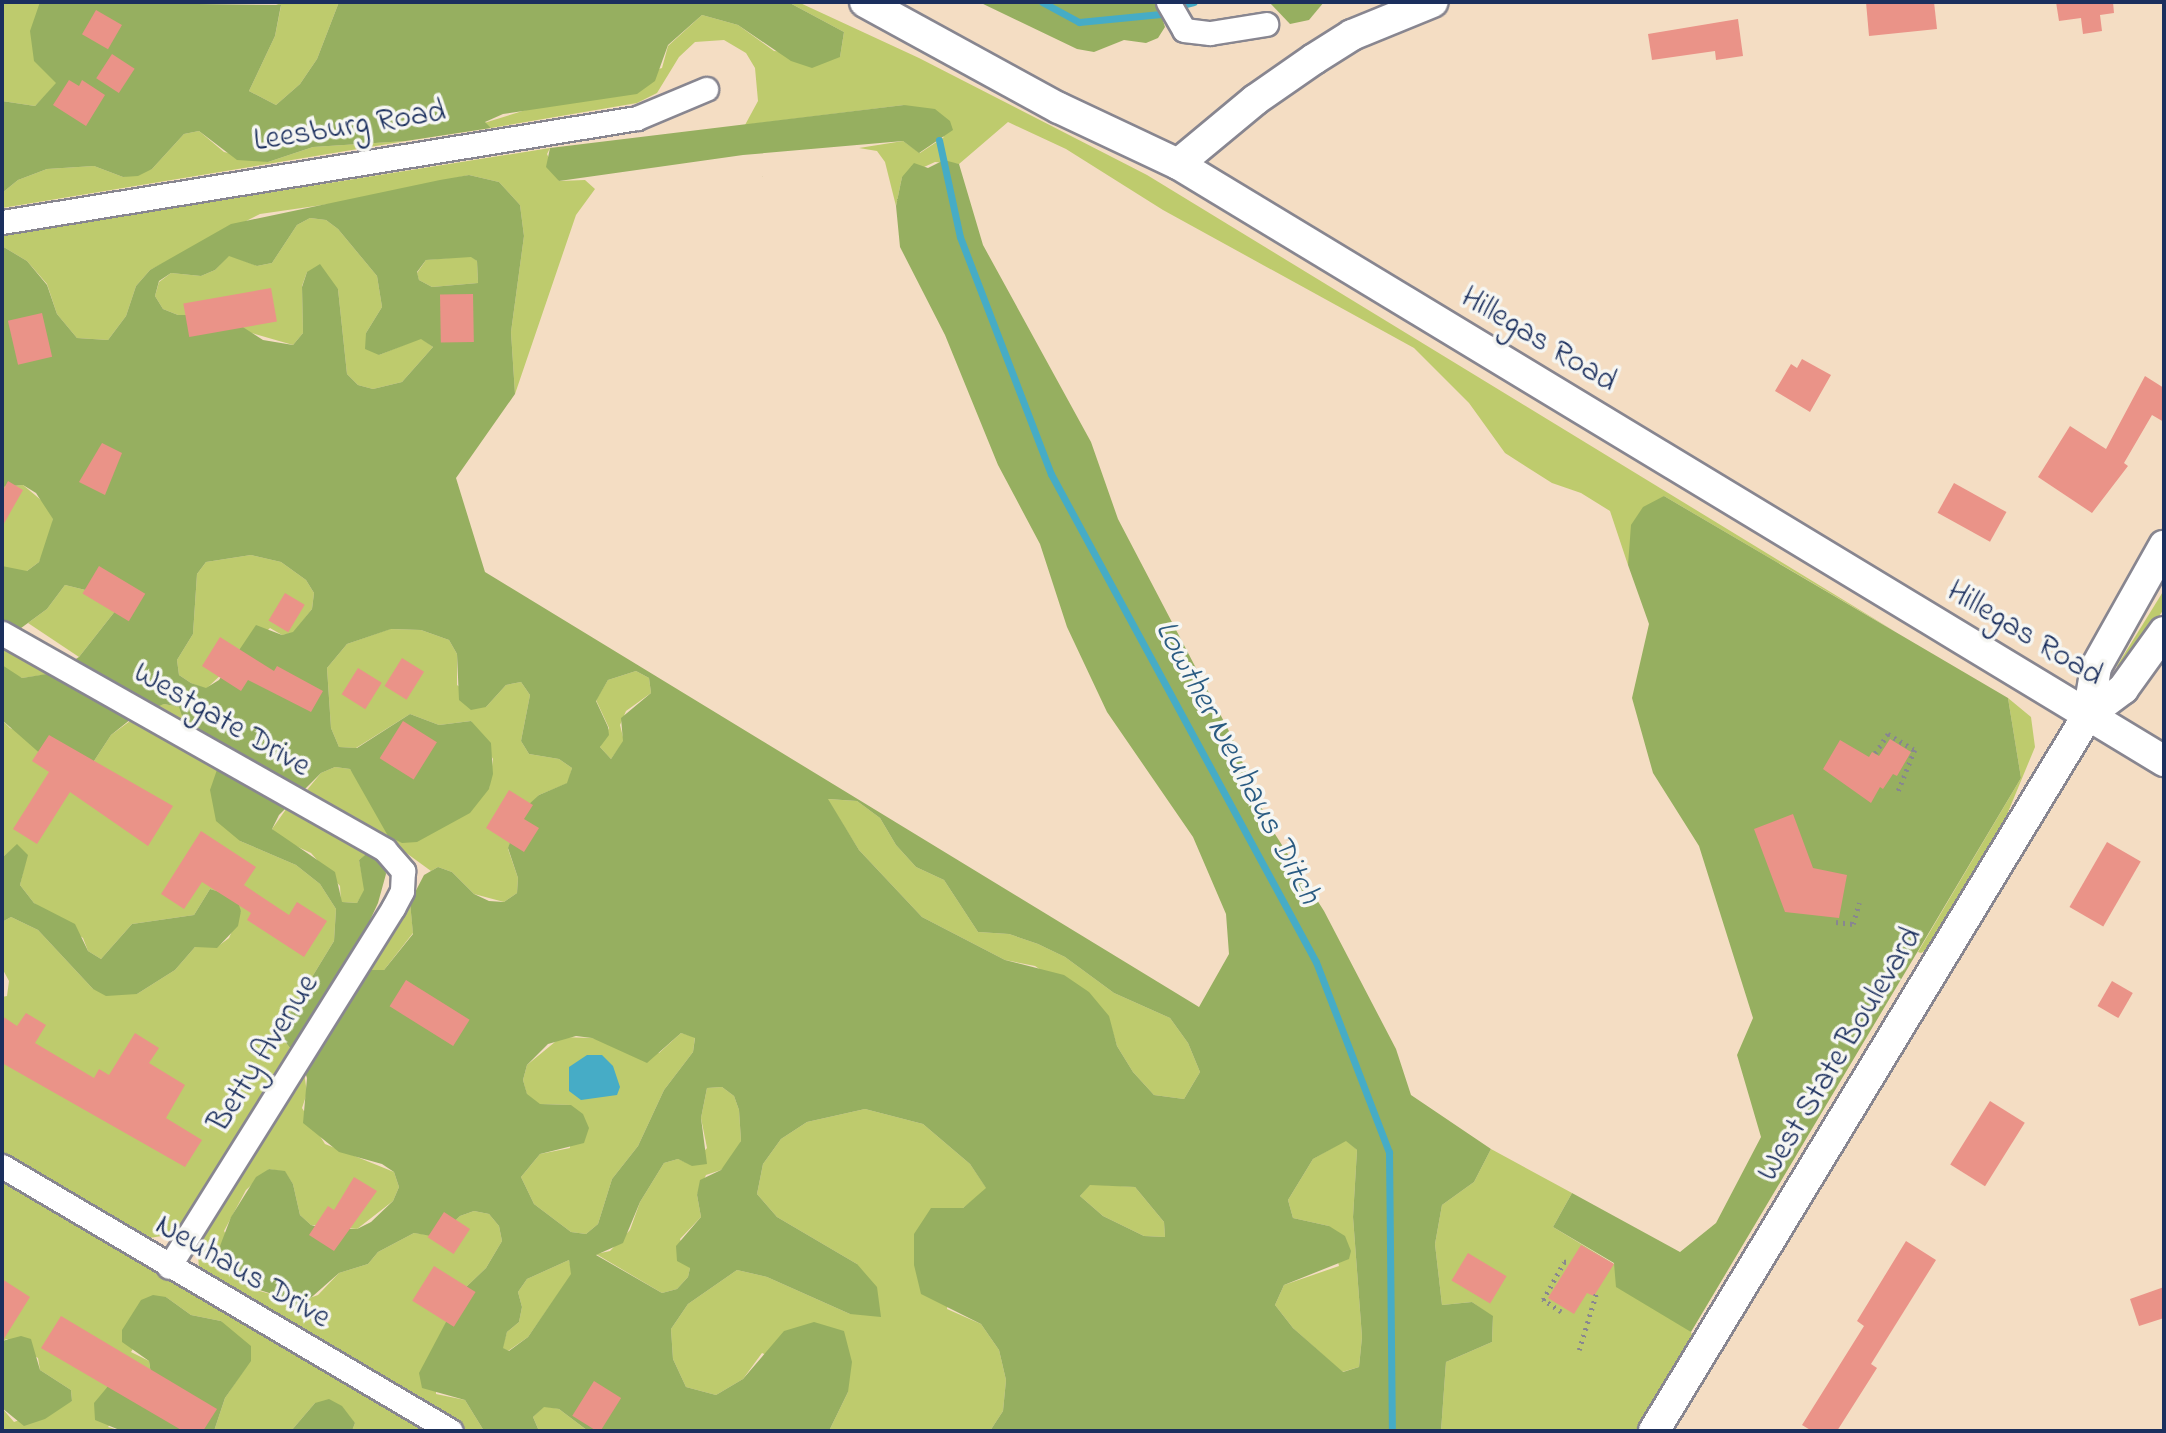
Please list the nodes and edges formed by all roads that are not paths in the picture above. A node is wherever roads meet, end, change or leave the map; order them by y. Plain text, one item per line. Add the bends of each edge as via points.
1 (865, 2) edge
2 (1168, 2) edge
3 (1433, 2) edge
4 (1266, 24) dead end
5 (706, 89) dead end
6 (1178, 163) junction
7 (2, 222) edge
8 (2164, 546) edge
9 (2164, 632) edge
10 (2, 633) edge
11 (2088, 715) junction
12 (2164, 761) edge
13 (403, 870) joint
14 (2, 1167) edge
15 (169, 1267) junction
16 (451, 1431) edge
17 (1654, 1431) edge

1 - 6 main road, Hillegas Road via 1059,108
2 - 4 street via 1184,30 1210,33
3 - 6 main road via 1333,47 1255,100
5 - 7 street, Leesburg Road via 637,118
6 - 11 main road, Hillegas Road
8 - 11 main road, West State Boulevard via 2096,667
9 - 11 main road, West State Boulevard via 2123,689
10 - 13 street, Westgate Drive via 385,850
11 - 12 main road, Hillegas Road
11 - 17 main road, West State Boulevard
13 - 15 street, Betty Avenue via 402,891 393,908
14 - 15 street, Neuhaus Drive
15 - 16 street, Neuhaus Drive

